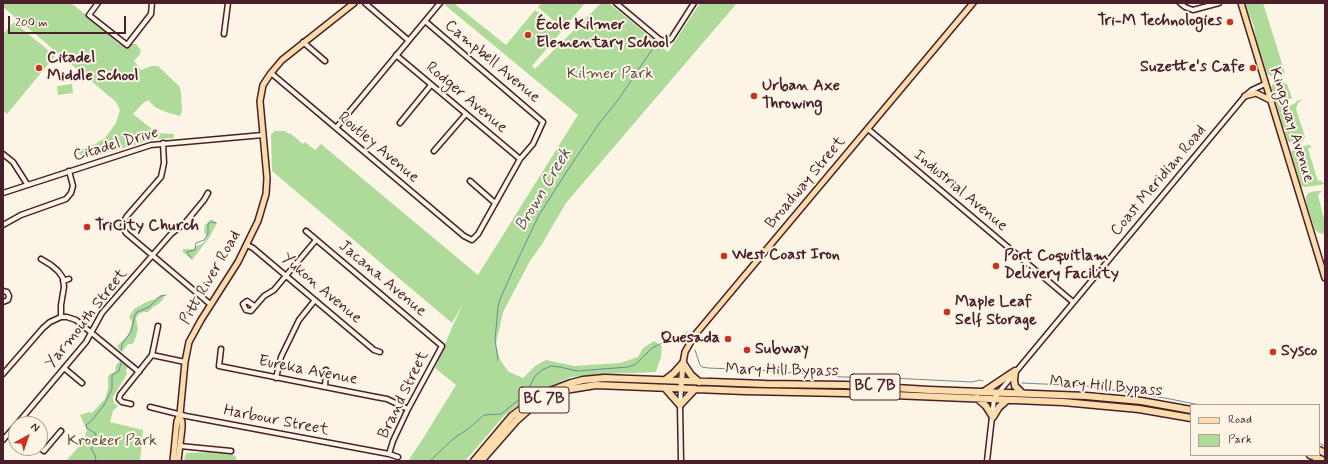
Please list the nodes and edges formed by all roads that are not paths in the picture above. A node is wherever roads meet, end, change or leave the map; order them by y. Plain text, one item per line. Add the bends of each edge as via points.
1 (98, 3) edge
2 (152, 3) edge
3 (228, 3) edge
4 (354, 3) edge
5 (365, 3) edge
6 (440, 3) edge
7 (616, 3) edge
8 (694, 3) edge
9 (972, 3) edge
10 (1180, 3) edge
11 (1219, 3) edge
12 (1241, 3) edge
13 (425, 21) junction
14 (224, 34) dead end
15 (408, 40) junction
16 (304, 42) junction
17 (396, 55) junction
18 (325, 61) dead end
19 (271, 73) junction
20 (1265, 84) junction
21 (431, 85) junction
22 (1245, 96) junction
23 (1270, 100) junction
24 (466, 114) junction
25 (400, 123) dead end
26 (336, 128) junction
27 (868, 129) junction
28 (263, 135) junction
29 (163, 143) junction
30 (434, 151) dead end
31 (3, 154) edge
32 (520, 160) junction
33 (69, 171) junction
34 (470, 181) dead end
35 (27, 184) junction
36 (3, 193) edge
37 (208, 193) dead end
38 (495, 203) junction
39 (3, 225) edge
40 (306, 231) dead end
41 (316, 240) junction
42 (246, 245) junction
43 (153, 256) junction
44 (41, 259) dead end
45 (286, 276) junction
46 (1325, 278) edge
47 (70, 279) dead end
48 (63, 281) junction
49 (3, 291) edge
50 (314, 300) junction
51 (3, 302) edge
52 (1073, 302) junction
53 (210, 304) junction
54 (254, 306) dead end
55 (61, 317) junction
56 (158, 326) dead end
57 (90, 332) junction
58 (442, 346) joint
59 (221, 349) dead end
60 (380, 352) dead end
61 (152, 355) junction
62 (185, 362) junction
63 (683, 363) junction
64 (64, 368) junction
65 (326, 370) dead end
66 (1015, 371) junction
67 (139, 372) junction
68 (3, 374) edge
69 (276, 378) junction
70 (665, 380) junction
71 (682, 381) junction
72 (699, 382) junction
73 (82, 383) dead end
74 (324, 386) junction
75 (665, 388) junction
76 (681, 389) junction
77 (695, 390) junction
78 (985, 392) junction
79 (999, 392) junction
80 (1022, 394) junction
81 (976, 398) junction
82 (994, 399) junction
83 (1008, 400) junction
84 (132, 404) dead end
85 (680, 405) junction
86 (150, 407) dead end
87 (408, 409) junction
88 (1190, 410) edge
89 (24, 416) edge
90 (180, 416) junction
91 (993, 416) junction
92 (1190, 418) edge
93 (61, 431) dead end
94 (175, 441) junction
95 (48, 446) edge
96 (180, 446) junction
97 (231, 451) dead end
98 (388, 454) junction
99 (1312, 456) edge
100 (398, 457) dead end
101 (173, 461) edge
102 (178, 461) edge
103 (474, 461) edge
104 (481, 461) edge
105 (681, 461) edge
106 (987, 461) edge
107 (1325, 461) edge

1 - 2 street via 89,15 127,45 151,14
3 - 14 street
4 - 16 main road, Pitt River Road
5 - 15 street
6 - 13 street
7 - 8 street via 659,39 667,42
9 - 27 main road, Broadway Street
10 - 11 street via 1193,10
12 - 20 main road, Kingsway Avenue
13 - 15 street
13 - 32 street, Campbell Avenue via 544,122 533,144
15 - 17 street
16 - 18 street
16 - 19 main road, Pitt River Road
17 - 21 street, Rodger Avenue
17 - 26 street
19 - 26 street, Routley Avenue
19 - 28 main road, Pitt River Road via 263,85 260,97
20 - 22 street, Coast Meridian Road
20 - 23 main road, Kingsway Avenue
21 - 24 street, Rodger Avenue
21 - 25 street
22 - 23 main road via 1256,93
22 - 52 street, Coast Meridian Road
23 - 46 main road, Kingsway Avenue
24 - 30 street
24 - 32 street, Rodger Avenue
26 - 38 street, Routley Avenue via 472,240
27 - 52 street, Industrial Avenue
27 - 63 main road, Broadway Street via 694,336 688,345
28 - 29 street, Citadel Drive
28 - 42 main road, Pitt River Road via 267,191 258,221
29 - 33 street, Citadel Drive via 138,148
29 - 43 street via 164,163 161,177 128,216 123,227 126,233
31 - 35 street via 13,162
32 - 38 street
33 - 35 street, Citadel Drive
33 - 39 street via 73,186 66,199 21,215
34 - 38 street
35 - 36 street, Citadel Drive
37 - 43 street, Yarmouth Street via 185,223 171,234
40 - 41 street, Jacana Avenue
41 - 45 street
41 - 58 street, Jacana Avenue
42 - 45 street, Yukon Avenue via 254,248
42 - 53 main road, Pitt River Road via 235,268
43 - 53 street
43 - 57 street, Yarmouth Street via 102,313
44 - 48 street via 58,271
45 - 50 street, Yukon Avenue
45 - 54 street via 273,291
47 - 48 street
48 - 55 street
49 - 51 street via 9,296 8,300
50 - 60 street, Yukon Avenue via 374,350
50 - 69 street via 300,317 281,357
52 - 66 street, Coast Meridian Road
53 - 62 main road, Pitt River Road via 190,339
55 - 57 street via 76,320
55 - 68 street via 43,328
56 - 61 street
57 - 64 street, Yarmouth Street via 86,342
57 - 67 street
58 - 87 street, Brand Street
59 - 69 street, Eureka Avenue via 219,366
61 - 62 street
61 - 67 street
62 - 90 main road, Pitt River Road
63 - 70 highway
63 - 71 main road, Broadway Street
63 - 72 highway
64 - 73 street
64 - 89 street, Yarmouth Street
65 - 74 street
66 - 78 highway
66 - 79 street, Coast Meridian Road
66 - 80 highway via 1015,386
67 - 84 street via 119,399
69 - 74 street, Eureka Avenue
70 - 71 highway, Mary Hill Bypass / BC 7B
70 - 103 highway, Mary Hill Bypass / BC 7B via 604,378 582,380 558,387 532,400 512,416
71 - 72 highway, Mary Hill Bypass / BC 7B
71 - 76 main road, Broadway Street
72 - 78 highway, Mary Hill Bypass / BC 7B via 845,385
74 - 87 street, Eureka Avenue via 387,399
75 - 76 highway, Mary Hill Bypass / BC 7B
75 - 85 highway
75 - 104 highway, Mary Hill Bypass / BC 7B via 596,385 559,392 527,411
76 - 77 highway, Mary Hill Bypass / BC 7B
76 - 85 street, Broadway Street
77 - 81 highway, Mary Hill Bypass / BC 7B via 844,392
77 - 85 highway
78 - 79 highway, Mary Hill Bypass / BC 7B
79 - 80 highway, Mary Hill Bypass / BC 7B
79 - 82 street, Coast Meridian Road
80 - 88 highway, Mary Hill Bypass / BC 7B via 1107,398
81 - 82 highway, Mary Hill Bypass / BC 7B
81 - 91 highway
82 - 83 highway, Mary Hill Bypass / BC 7B
82 - 91 street
83 - 91 highway
83 - 92 highway, Mary Hill Bypass / BC 7B via 1139,408
85 - 105 street, Broadway Street
86 - 90 street, Harbour Street
87 - 98 street, Brand Street
90 - 94 main road, Pitt River Road
90 - 96 main road, Pitt River Road
90 - 98 street, Harbour Street
91 - 106 street
93 - 95 street
94 - 96 main road
94 - 101 main road, Pitt River Road
96 - 97 street
96 - 102 main road, Pitt River Road
98 - 100 street, Harbour Street
99 - 107 highway

